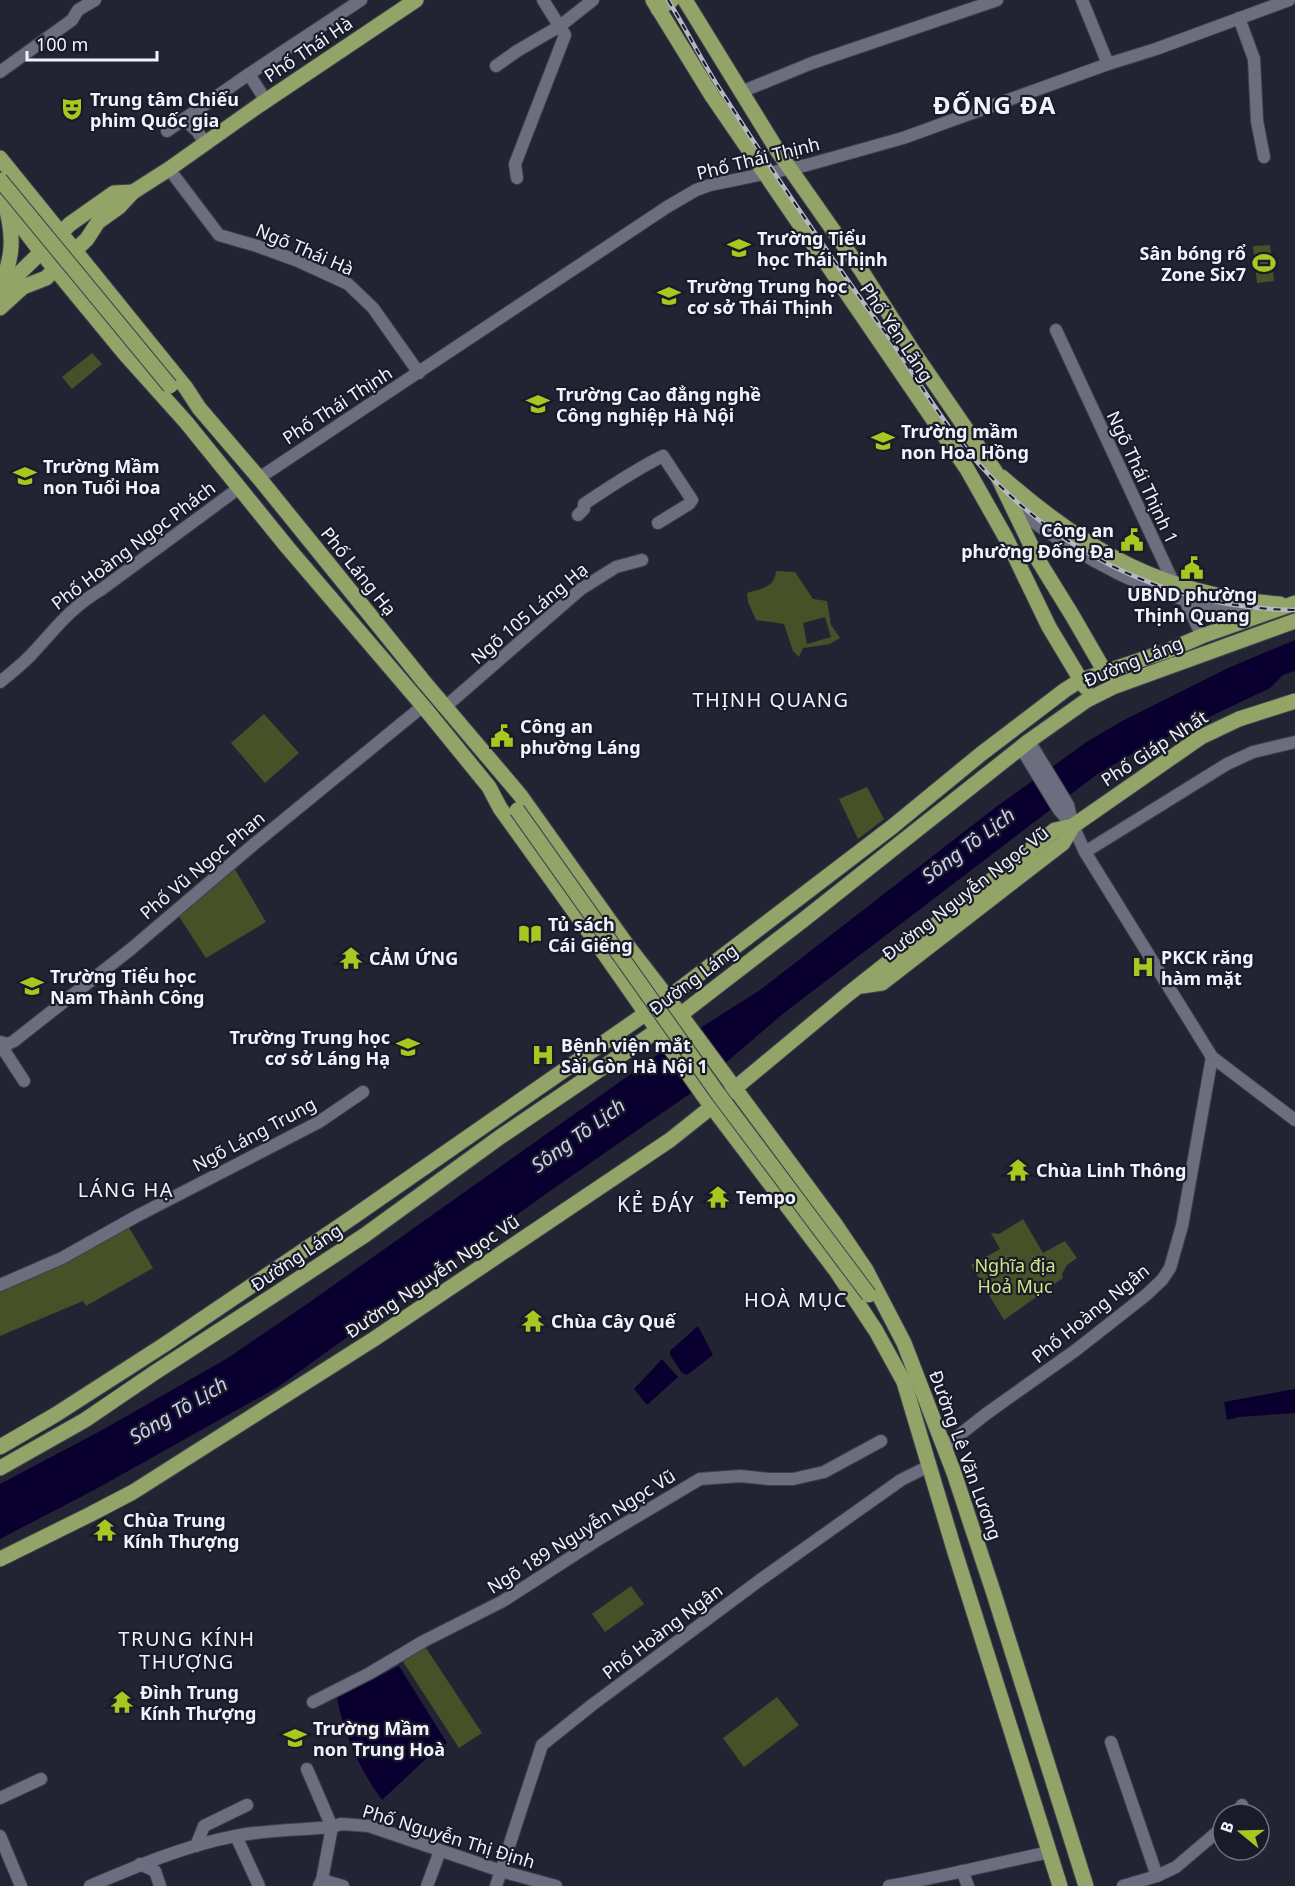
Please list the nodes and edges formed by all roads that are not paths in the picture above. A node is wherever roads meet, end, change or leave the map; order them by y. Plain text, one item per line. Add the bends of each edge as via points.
1 (95, 0) edge
2 (361, 0) edge
3 (416, 0) edge
4 (543, 0) edge
5 (593, 0) edge
6 (672, 0) edge
7 (685, 0) edge
8 (997, 0) edge
9 (1082, 0) edge
10 (1289, 0) edge
11 (656, 5) edge
12 (1239, 18) junction
13 (560, 26) junction
14 (1108, 64) junction
15 (496, 66) dead end
16 (0, 72) edge
17 (249, 74) junction
18 (741, 92) junction
19 (266, 101) junction
20 (184, 119) junction
21 (167, 131) dead end
22 (205, 142) junction
23 (1264, 157) dead end
24 (0, 158) edge
25 (169, 169) junction
26 (790, 169) junction
27 (765, 174) junction
28 (517, 178) dead end
29 (0, 180) edge
30 (133, 192) junction
31 (3, 201) edge
32 (35, 203) junction
33 (17, 220) junction
34 (60, 232) junction
35 (75, 250) junction
36 (41, 252) junction
37 (56, 269) junction
38 (93, 272) junction
39 (73, 289) junction
40 (0, 291) edge
41 (0, 308) edge
42 (1056, 330) dead end
43 (419, 373) junction
44 (170, 386) junction
45 (940, 389) junction
46 (921, 402) junction
47 (199, 408) junction
48 (186, 422) junction
49 (996, 471) junction
50 (259, 478) junction
51 (239, 488) junction
52 (1014, 508) junction
53 (578, 515) dead end
54 (657, 523) dead end
55 (642, 560) dead end
56 (1174, 584) junction
57 (1185, 600) junction
58 (359, 602) junction
59 (1292, 604) edge
60 (1266, 609) junction
61 (344, 614) junction
62 (1295, 621) edge
63 (1202, 636) junction
64 (1105, 672) junction
65 (2, 677) edge
66 (1081, 680) junction
67 (1113, 687) junction
68 (1092, 697) junction
69 (1295, 701) edge
70 (423, 706) junction
71 (445, 707) junction
72 (1295, 742) edge
73 (1028, 749) junction
74 (502, 774) junction
75 (489, 787) junction
76 (924, 801) junction
77 (517, 810) junction
78 (935, 815) junction
79 (1073, 826) junction
80 (1085, 852) junction
81 (627, 945) junction
82 (608, 958) junction
83 (668, 998) junction
84 (645, 1014) junction
85 (680, 1015) junction
86 (657, 1030) junction
87 (0, 1043) edge
88 (1212, 1057) junction
89 (24, 1082) dead end
90 (730, 1084) junction
91 (363, 1092) dead end
92 (708, 1101) junction
93 (1295, 1120) edge
94 (770, 1137) junction
95 (748, 1154) junction
96 (262, 1279) junction
97 (0, 1285) edge
98 (274, 1295) junction
99 (868, 1295) junction
100 (892, 1321) junction
101 (876, 1331) junction
102 (881, 1441) dead end
103 (0, 1447) edge
104 (944, 1447) junction
105 (929, 1466) junction
106 (0, 1468) edge
107 (0, 1559) edge
108 (313, 1702) dead end
109 (1111, 1742) dead end
110 (1041, 1746) junction
111 (1019, 1756) junction
112 (307, 1769) dead end
113 (41, 1779) dead end
114 (0, 1798) edge
115 (247, 1805) dead end
116 (332, 1827) junction
117 (0, 1836) edge
118 (236, 1836) junction
119 (1211, 1837) edge
120 (196, 1846) junction
121 (440, 1851) junction
122 (1050, 1852) junction
123 (140, 1864) junction
124 (501, 1871) junction
125 (962, 1871) junction
126 (1157, 1876) junction
127 (321, 1883) edge
128 (551, 1885) edge
129 (912, 1885) edge
130 (21, 1886) edge
131 (90, 1886) edge
132 (160, 1886) edge
133 (259, 1886) edge
134 (342, 1886) edge
135 (428, 1886) edge
136 (496, 1886) edge
137 (889, 1886) edge
138 (968, 1886) edge
139 (1060, 1886) edge
140 (1086, 1886) edge
141 (1124, 1886) edge

1 - 16 street
2 - 17 street, Phố Thái Hà
3 - 19 main road, Phố Thái Hà
4 - 13 street
5 - 13 street
6 - 11 main road
7 - 18 main road, Phố Yên Lãng
8 - 18 street via 812,63
9 - 14 street
10 - 12 street, Phố Thái Thịnh
11 - 27 main road, Phố Yên Lãng
12 - 14 street, Phố Thái Thịnh
12 - 23 street via 1254,59 1257,121
13 - 15 street
13 - 28 street via 565,35 515,164
14 - 26 street, Phố Thái Thịnh via 903,138
17 - 19 street
17 - 20 street, Phố Thái Hà
18 - 26 main road, Phố Yên Lãng
19 - 22 main road, Phố Thái Hà
20 - 21 street, Phố Thái Hà
20 - 22 street
22 - 25 main road, Phố Thái Hà
24 - 32 main road, Phố Láng Hạ
25 - 30 main road, Phố Thái Hà
25 - 43 street, Ngõ Thái Hà via 219,235 298,261 348,284 373,308
26 - 27 street, Phố Thái Thịnh
26 - 45 main road, Phố Yên Lãng
27 - 43 street, Phố Thái Thịnh via 696,190
27 - 46 main road, Phố Yên Lãng
29 - 44 main road, bridge
30 - 34 main road, Phố Thái Hà via 114,193
30 - 35 main road, Phố Thái Hà via 98,222
31 - 33 main road
31 - 40 main road via 11,226 12,247
32 - 33 main road
32 - 34 main road, Phố Láng Hạ
33 - 36 main road
34 - 35 main road, Phố Láng Hạ
34 - 36 main road, Phố Thái Hà
35 - 37 main road, Phố Thái Hà
35 - 38 main road, Phố Láng Hạ
36 - 37 main road
36 - 40 main road, Phố Thái Hà
37 - 39 main road
37 - 41 main road, Phố Thái Hà via 46,278 23,287
38 - 39 main road
38 - 47 main road, Phố Láng Hạ
39 - 48 main road
42 - 56 street, Ngõ Thái Thịnh 1
43 - 50 street, Phố Thái Thịnh
44 - 47 main road
44 - 48 main road
45 - 46 main road
45 - 49 main road, Phố Yên Lãng
46 - 66 main road, Phố Yên Lãng via 980,490 1049,627
47 - 50 main road, Phố Láng Hạ
48 - 51 main road
49 - 52 main road, Phố Yên Lãng
49 - 56 main road via 1033,505 1081,540
50 - 58 main road, Phố Láng Hạ
51 - 61 main road
51 - 65 street, Phố Hoàng Ngọc Phách via 84,599 28,659
52 - 57 street via 1087,558
52 - 64 main road, Phố Yên Lãng via 1038,560
53 - 54 street via 584,504 663,456 692,500
55 - 71 street, Ngõ 105 Láng Hạ via 616,567 581,589
56 - 57 street, Ngõ Thái Thịnh 1
56 - 60 main road
57 - 60 street via 1226,609
57 - 63 street, Ngõ Thái Thịnh 1
58 - 61 main road
58 - 71 main road, Phố Láng Hạ
59 - 60 main road, Đường Láng
60 - 63 main road, Đường Láng
61 - 70 main road
62 - 67 main road, Đường Láng
63 - 64 main road, Đường Láng
64 - 66 main road, Đường Láng
64 - 67 main road, Phố Yên Lãng
66 - 68 main road, Phố Yên Lãng
66 - 76 main road, Đường Láng
67 - 68 main road, Đường Láng
68 - 73 main road, Đường Láng
69 - 79 main road, Phố Giáp Nhất via 1239,719 1201,737
70 - 75 main road
70 - 87 street, Phố Vũ Ngọc Phan via 106,968 14,1041
71 - 74 main road, Phố Láng Hạ
72 - 80 street via 1239,758
73 - 78 main road, Đường Láng
73 - 79 street
74 - 77 main road
74 - 81 main road, Phố Láng Hạ
75 - 77 main road
75 - 82 main road
76 - 78 main road
76 - 83 main road, Đường Láng
77 - 99 main road, bridge via 719,1095
78 - 85 main road, Đường Láng
79 - 80 street
79 - 90 main road, Đường Nguyễn Ngọc Vũ via 1063,843 882,983 859,986
80 - 88 street
81 - 82 main road
81 - 83 main road, Phố Láng Hạ
82 - 84 main road
83 - 84 main road, Đường Láng
83 - 85 main road, Phố Láng Hạ
84 - 86 main road
84 - 96 main road, Đường Láng
85 - 86 main road, Đường Láng
85 - 90 main road, Đường Lê Văn Lương
86 - 92 main road, Đường Lê Văn Lương
86 - 98 main road, Đường Láng
87 - 89 street
88 - 93 street
88 - 104 street, Phố Hoàng Ngân via 1182,1226 1170,1268 1162,1280 1094,1337
90 - 92 main road, Đường Nguyễn Ngọc Vũ
90 - 94 main road, Đường Lê Văn Lương
91 - 97 street, Ngõ Láng Trung via 320,1122 62,1258
92 - 95 main road, Đường Lê Văn Lương
92 - 107 main road, Đường Nguyễn Ngọc Vũ via 670,1140 245,1422 133,1492
94 - 95 main road
94 - 100 main road, Đường Lê Văn Lương via 866,1270
95 - 101 main road, Đường Lê Văn Lương
96 - 98 main road
96 - 103 main road, Đường Láng
98 - 106 main road, Đường Láng via 85,1420
99 - 100 main road
99 - 101 main road
100 - 104 main road, Đường Lê Văn Lương
101 - 105 main road, Đường Lê Văn Lương via 904,1382
102 - 108 street, Ngõ 189 Nguyễn Ngọc Vũ via 824,1472 793,1479 700,1479 503,1601
104 - 110 main road, Đường Lê Văn Lương
105 - 111 main road, Đường Lê Văn Lương
105 - 124 street, Phố Hoàng Ngân via 901,1480 760,1580 542,1745
109 - 126 street
110 - 111 main road
110 - 140 main road, Đường Lê Văn Lương
111 - 122 main road, Đường Lê Văn Lương
112 - 116 street
113 - 114 street
115 - 120 street via 204,1826
116 - 118 street, Phố Nguyễn Thị Định
116 - 121 street, Phố Nguyễn Thị Định via 369,1826
116 - 127 street
117 - 130 street
118 - 120 street, Phố Nguyễn Thị Định
118 - 133 street
119 - 126 street via 1176,1867
120 - 123 street, Phố Nguyễn Thị Định
121 - 124 street, Phố Nguyễn Thị Định
121 - 135 street
122 - 125 street
122 - 139 main road, Đường Lê Văn Lương
123 - 131 street, Phố Nguyễn Thị Định
123 - 132 street via 156,1871
124 - 128 street, Phố Nguyễn Thị Định
124 - 136 street, Phố Hoàng Ngân
125 - 129 street
125 - 138 street
126 - 141 street
127 - 134 street
129 - 137 street

